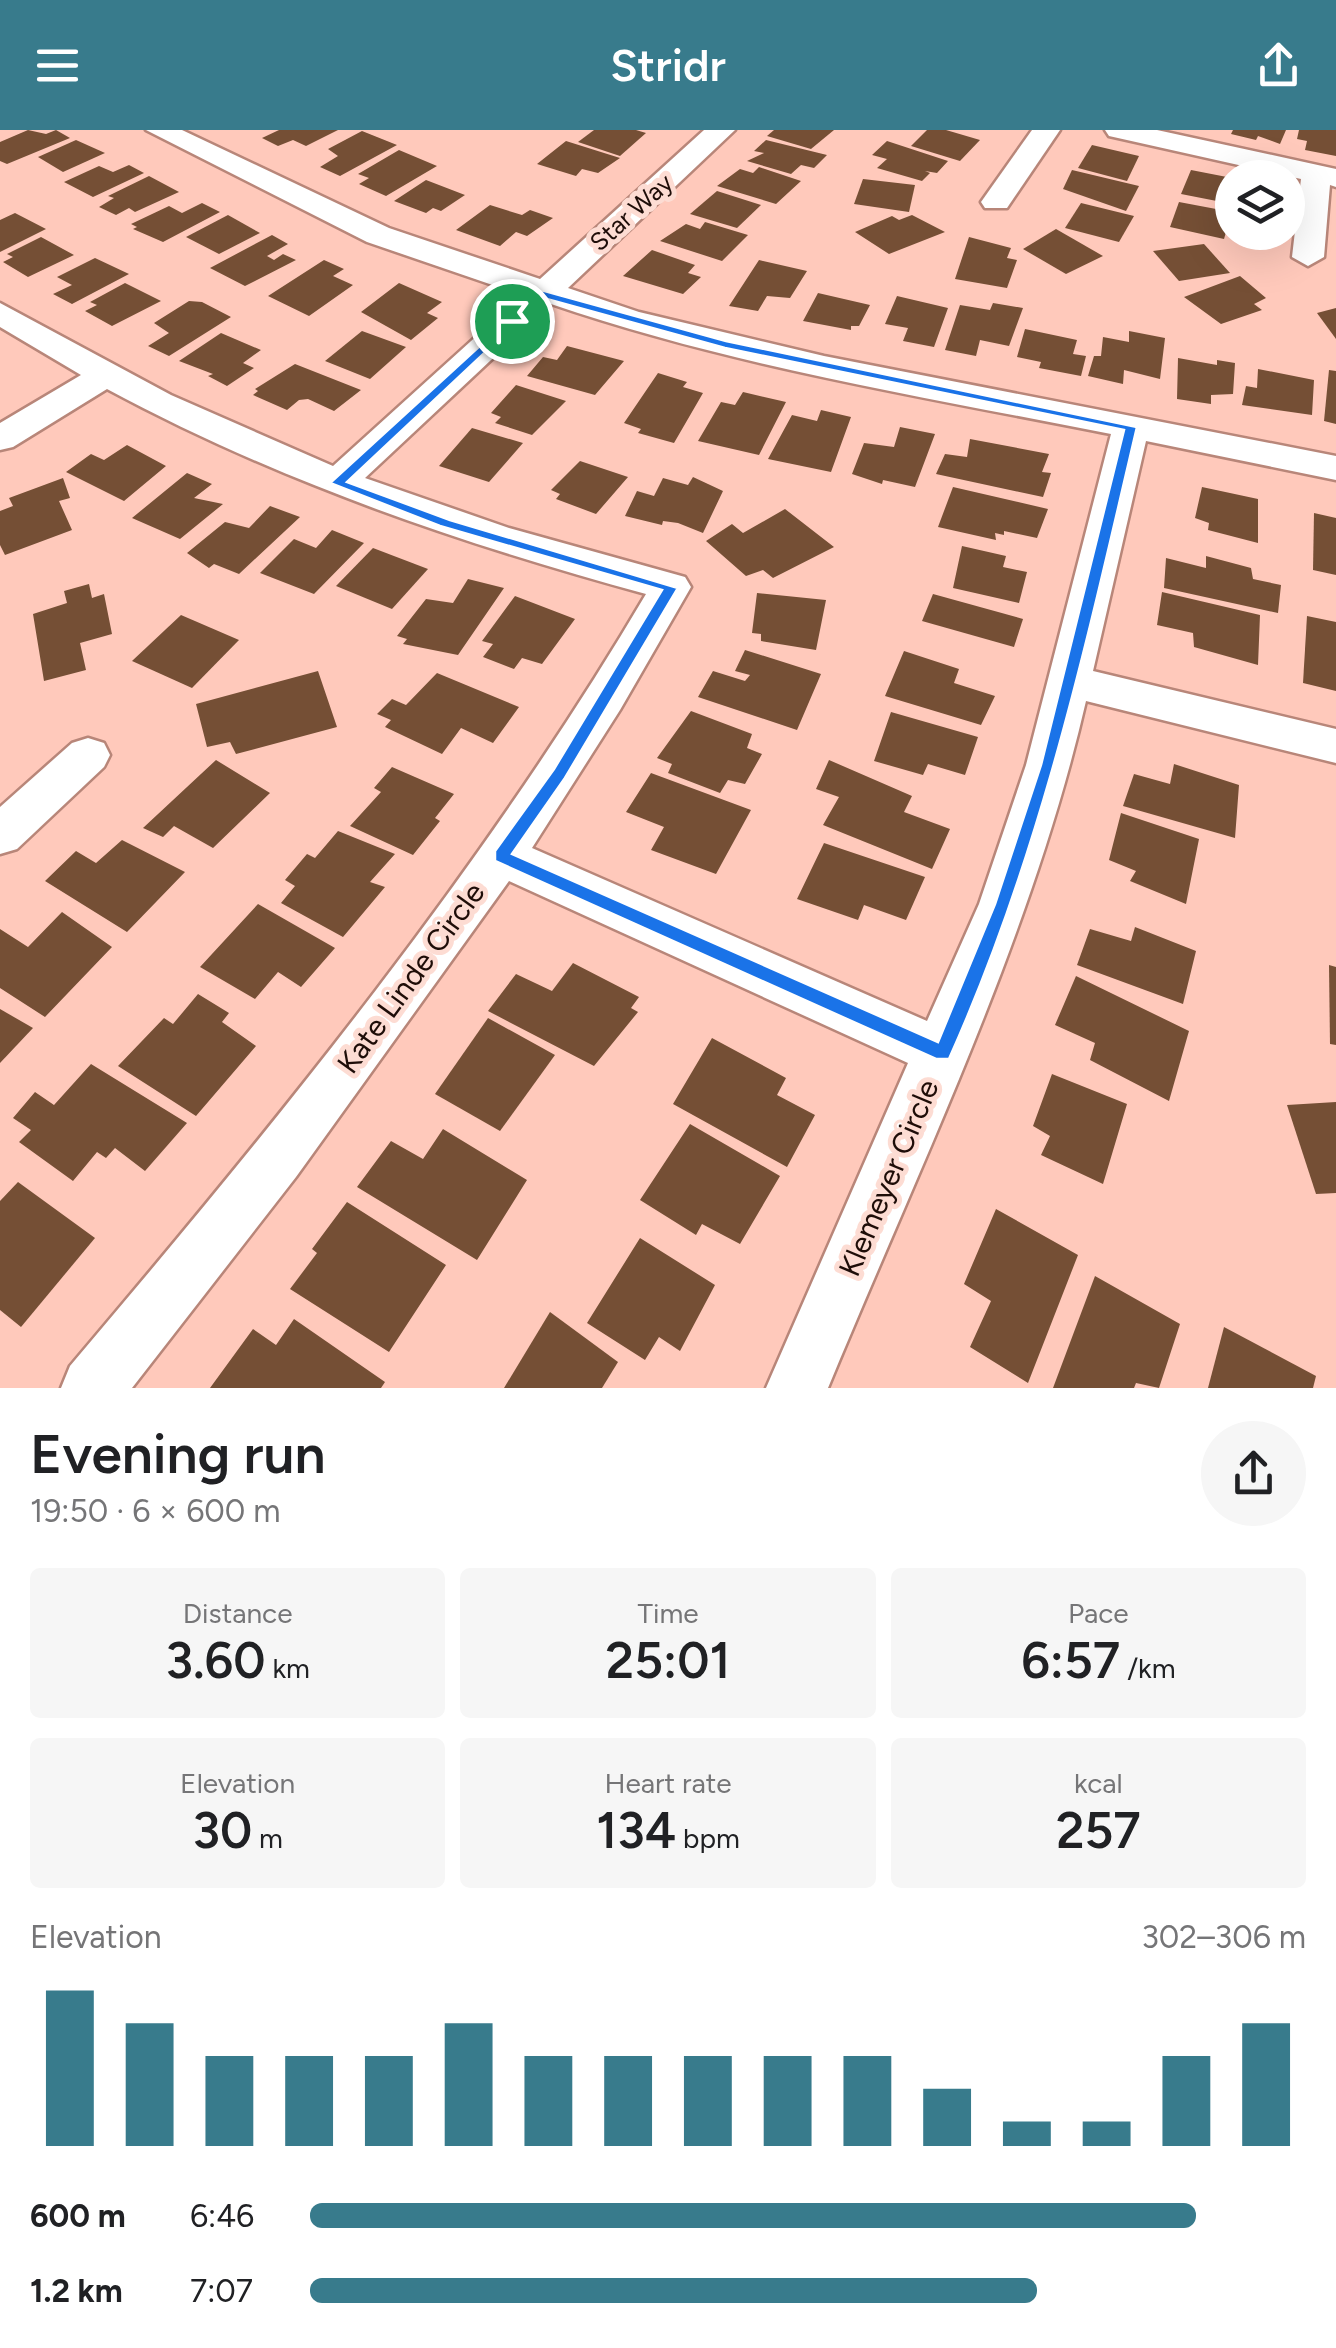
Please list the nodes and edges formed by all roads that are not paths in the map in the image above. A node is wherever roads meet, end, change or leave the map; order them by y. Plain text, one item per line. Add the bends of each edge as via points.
1 (160, 130) edge
2 (721, 130) edge
3 (1046, 130) edge
4 (1119, 130) edge
5 (1326, 176) edge
6 (996, 202) dead end
7 (1308, 257) dead end
8 (541, 294) junction
9 (0, 313) edge
10 (103, 376) junction
11 (1131, 427) junction
12 (0, 438) edge
13 (1336, 468) edge
14 (337, 483) junction
15 (1070, 681) junction
16 (1336, 746) edge
17 (88, 755) dead end
18 (0, 835) edge
19 (501, 856) junction
20 (942, 1053) junction
21 (810, 1383) edge
22 (92, 1388) edge

1 - 8 street via 378,235
2 - 8 street, Star Way
3 - 6 street
4 - 5 street
5 - 7 street
8 - 11 street via 725,345
8 - 14 street
9 - 10 street, Kate Linde Circle
10 - 12 street
10 - 14 street, Kate Linde Circle
11 - 13 street
11 - 15 street, Klemeyer Circle
14 - 19 street, Kate Linde Circle via 445,523 671,588 560,774
15 - 16 street
15 - 20 street, Klemeyer Circle via 1004,904
17 - 18 street
19 - 20 street
19 - 22 street, Kate Linde Circle via 307,1118
20 - 21 street, Klemeyer Circle

